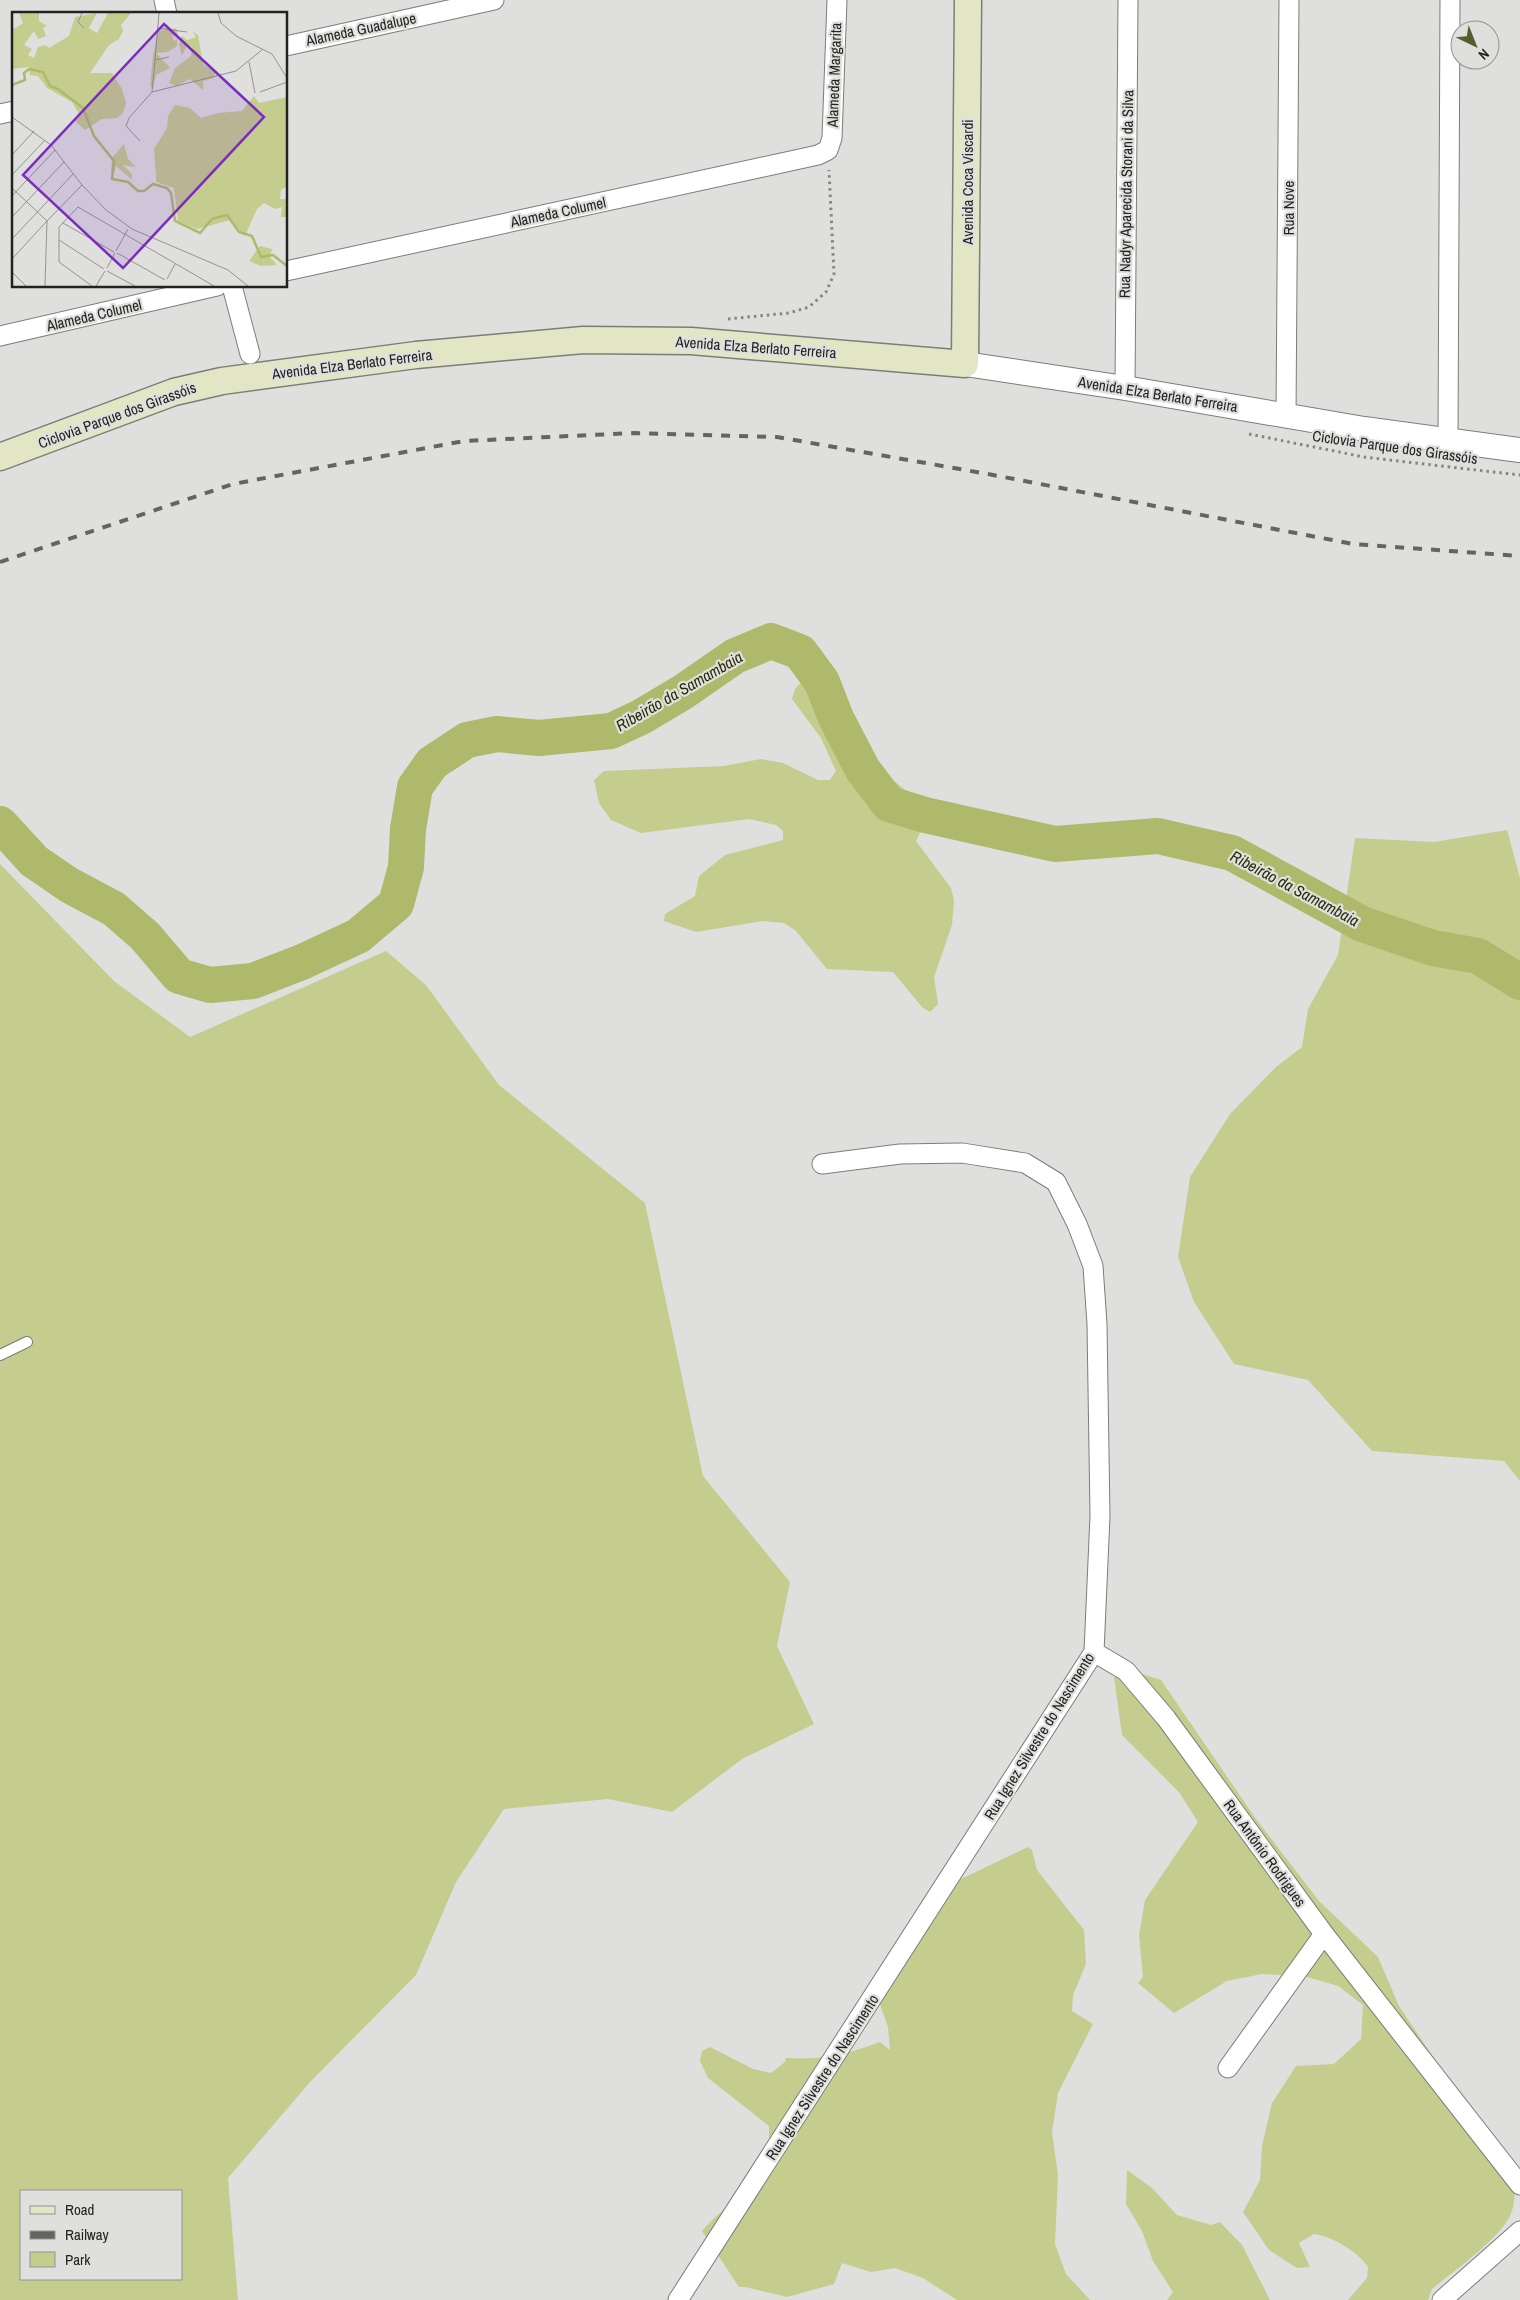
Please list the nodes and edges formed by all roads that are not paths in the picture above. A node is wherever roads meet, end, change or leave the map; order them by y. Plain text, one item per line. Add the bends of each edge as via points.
1 (494, 0) edge
2 (837, 0) edge
3 (968, 0) edge
4 (1128, 0) edge
5 (1289, 0) edge
6 (1450, 0) edge
7 (288, 46) edge
8 (828, 150) joint
9 (288, 271) edge
10 (208, 288) edge
11 (233, 288) edge
12 (0, 336) edge
13 (250, 354) dead end
14 (965, 364) junction
15 (1125, 388) junction
16 (1286, 416) junction
17 (1448, 440) junction
18 (1520, 450) edge
19 (0, 457) edge
20 (822, 1164) dead end
21 (27, 1342) dead end
22 (0, 1355) edge
23 (1094, 1652) junction
24 (1324, 1934) junction
25 (1228, 2068) dead end
26 (1520, 2185) edge
27 (1520, 2231) edge
28 (678, 2300) edge
29 (1442, 2300) edge

1 - 7 street, Alameda Guadalupe
2 - 8 street, Alameda Margarita via 832,138
3 - 14 main road, Avenida Coca Viscardi
4 - 15 street, Rua Nadyr Aparecida Storani da Silva
5 - 16 street, Rua Nove
6 - 17 street
8 - 9 street, Alameda Columel via 818,156
10 - 12 street, Alameda Columel
11 - 13 street
14 - 15 street, Avenida Elza Berlato Ferreira
14 - 19 main road, Avenida Elza Berlato Ferreira via 691,341 583,340 416,355 222,381 174,392
15 - 16 street, Avenida Elza Berlato Ferreira
16 - 17 street, Avenida Elza Berlato Ferreira
17 - 18 street, Avenida Elza Berlato Ferreira
20 - 23 street, Rua Ignez Silvestre do Nascimento via 900,1154 962,1153 1025,1163 1056,1182 1093,1266 1098,1324 1100,1516
21 - 22 lane
23 - 24 street, Rua Antônio Rodrigues via 1126,1671 1166,1718
23 - 28 street, Rua Ignez Silvestre do Nascimento
24 - 25 street
24 - 26 street, Rua Antônio Rodrigues
27 - 29 street

